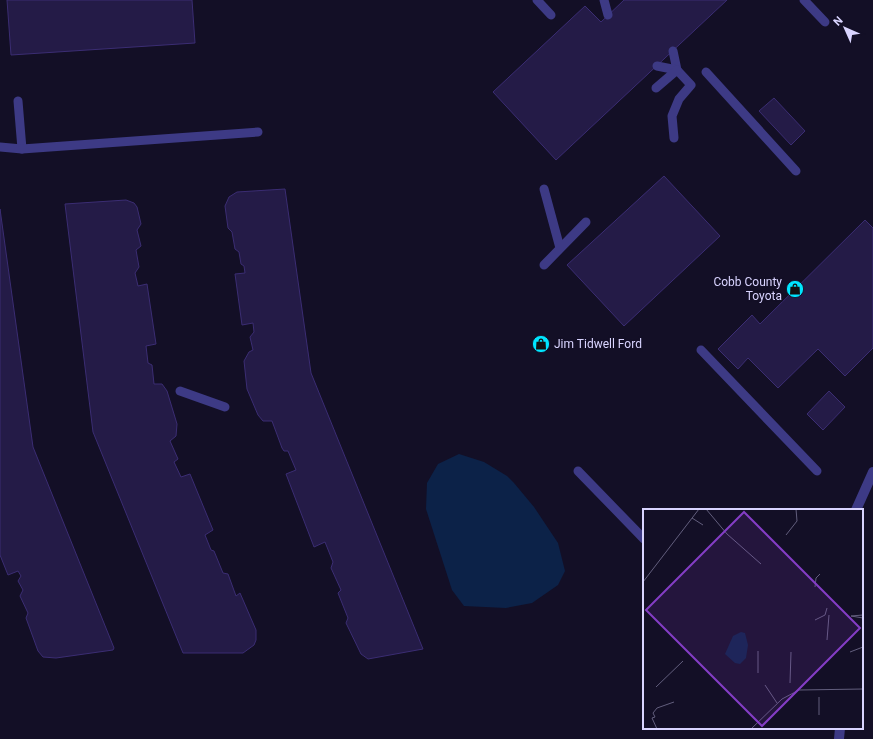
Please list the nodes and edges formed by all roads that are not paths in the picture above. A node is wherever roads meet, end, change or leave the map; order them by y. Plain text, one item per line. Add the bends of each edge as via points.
1 (536, 0) edge
2 (604, 0) edge
3 (804, 0) edge
4 (551, 15) dead end
5 (608, 16) dead end
6 (825, 22) dead end
7 (673, 50) dead end
8 (657, 66) dead end
9 (677, 70) junction
10 (706, 72) dead end
11 (656, 88) dead end
12 (18, 101) dead end
13 (258, 132) dead end
14 (674, 138) dead end
15 (0, 147) edge
16 (22, 148) junction
17 (796, 171) dead end
18 (544, 189) dead end
19 (586, 222) dead end
20 (560, 248) junction
21 (544, 265) dead end
22 (701, 350) dead end
23 (180, 391) dead end
24 (225, 407) dead end
25 (578, 471) dead end
26 (818, 471) dead end
27 (873, 472) edge
28 (856, 509) edge
29 (643, 538) edge
30 (840, 729) edge
31 (839, 739) edge

1 - 4 lane
2 - 5 lane
3 - 6 lane
7 - 9 lane
8 - 9 lane
9 - 11 lane
9 - 14 lane via 691,85 678,99 672,116
10 - 17 lane
12 - 16 lane
13 - 16 lane
15 - 16 lane
18 - 20 lane
19 - 20 lane
20 - 21 lane
22 - 26 lane
23 - 24 lane
25 - 29 lane
27 - 28 street
30 - 31 street

